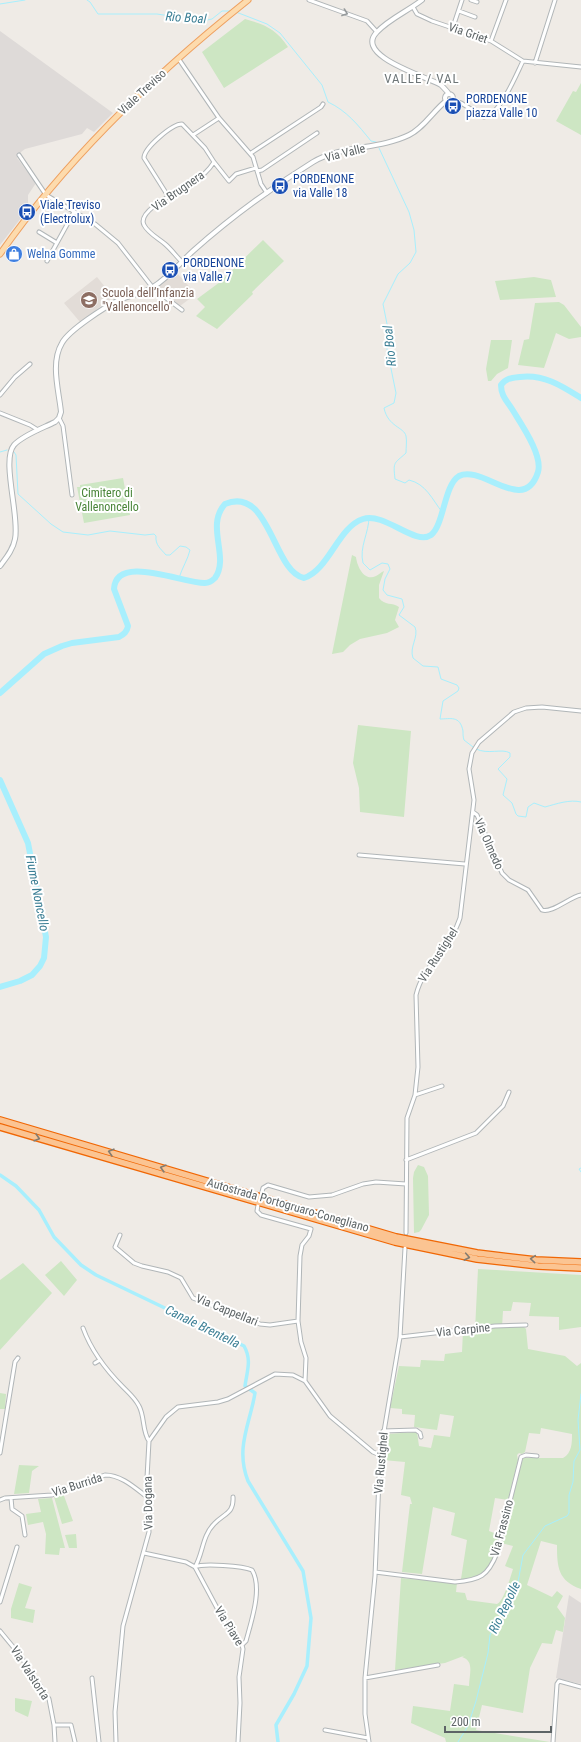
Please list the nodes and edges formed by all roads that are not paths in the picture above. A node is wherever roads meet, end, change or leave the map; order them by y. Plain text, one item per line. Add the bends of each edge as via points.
1 (248, 0) edge
2 (309, 0) edge
3 (422, 0) edge
4 (462, 0) edge
5 (472, 0) edge
6 (506, 0) edge
7 (555, 0) edge
8 (477, 2) dead end
9 (413, 7) junction
10 (459, 11) junction
11 (475, 17) dead end
12 (453, 27) junction
13 (377, 32) junction
14 (491, 41) junction
15 (178, 58) junction
16 (523, 62) junction
17 (535, 63) junction
18 (581, 67) edge
19 (449, 94) junction
20 (446, 101) junction
21 (452, 101) junction
22 (323, 104) dead end
23 (219, 118) junction
24 (317, 133) dead end
25 (193, 135) junction
26 (251, 153) junction
27 (19, 156) dead end
28 (214, 162) junction
29 (256, 170) junction
30 (267, 193) junction
31 (46, 195) junction
32 (168, 196) junction
33 (74, 212) junction
34 (39, 232) dead end
35 (57, 243) junction
36 (0, 254) edge
37 (47, 261) dead end
38 (182, 262) junction
39 (153, 288) junction
40 (182, 310) dead end
41 (30, 364) dead end
42 (0, 385) edge
43 (4, 390) junction
44 (0, 394) edge
45 (0, 413) edge
46 (59, 418) junction
47 (39, 431) junction
48 (72, 495) dead end
49 (0, 566) edge
50 (581, 711) edge
51 (473, 812) junction
52 (359, 855) dead end
53 (466, 864) junction
54 (581, 894) edge
55 (442, 1086) dead end
56 (509, 1092) dead end
57 (415, 1095) junction
58 (0, 1120) edge
59 (0, 1127) edge
60 (406, 1160) junction
61 (147, 1166) junction
62 (406, 1184) junction
63 (262, 1192) dead end
64 (258, 1205) dead end
65 (406, 1233) dead end
66 (120, 1235) dead end
67 (405, 1248) dead end
68 (581, 1262) edge
69 (581, 1268) edge
70 (298, 1321) junction
71 (526, 1325) dead end
72 (83, 1328) dead end
73 (400, 1337) junction
74 (18, 1358) dead end
75 (100, 1360) junction
76 (95, 1363) dead end
77 (305, 1381) junction
78 (383, 1431) junction
79 (421, 1437) dead end
80 (149, 1441) junction
81 (0, 1453) edge
82 (380, 1455) junction
83 (537, 1456) dead end
84 (147, 1497) junction
85 (233, 1497) dead end
86 (11, 1498) junction
87 (0, 1500) edge
88 (25, 1535) dead end
89 (17, 1546) dead end
90 (144, 1553) junction
91 (195, 1567) junction
92 (375, 1572) junction
93 (0, 1602) edge
94 (0, 1631) edge
95 (242, 1645) junction
96 (438, 1665) dead end
97 (92, 1678) dead end
98 (365, 1678) junction
99 (581, 1687) edge
100 (54, 1725) junction
101 (325, 1730) dead end
102 (368, 1738) junction
103 (55, 1742) edge
104 (75, 1742) edge
105 (100, 1742) edge
106 (116, 1742) edge
107 (238, 1742) edge
108 (369, 1742) edge
109 (553, 1742) edge

1 - 15 main road, Viale Treviso
2 -> 13 street via 367,21
3 - 9 street
4 - 10 street
5 - 8 street
6 - 14 street
7 - 17 street
9 - 12 street, Via Griet via 418,14
9 - 13 street
10 - 11 street
10 - 12 street
12 - 14 street, Via Griet
13 - 19 street via 371,41 374,50 394,63 440,84
14 - 16 street, Via Griet
15 - 23 street
15 - 31 main road, Viale Treviso via 124,108
16 - 17 street
16 - 21 street via 498,106 490,115 484,116 462,103
17 - 18 street
19 - 20 street via 445,97
19 - 21 street via 453,96
20 - 21 street
20 - 30 street, Via Valle via 424,124 409,135 380,145 321,158
22 - 26 street
23 - 25 street
23 - 26 street
24 - 29 street via 262,170
25 - 28 street, Via Brugnera
25 - 32 street via 179,124 144,154
26 - 29 street
27 - 31 street
28 - 29 street via 229,181 236,174
28 - 32 street, Via Brugnera via 194,182
29 - 30 street
30 - 38 street, Via Valle via 238,213
31 - 33 street
31 - 36 main road, Viale Treviso
32 - 38 street, Via Brugnera via 143,218 143,222 146,228
33 - 35 street
33 - 39 street via 95,224 118,243
34 - 35 street
35 - 37 street
38 - 39 street, Via Valle
39 - 40 street
39 - 46 street via 119,300 67,336 57,353 56,368 61,412
41 - 43 street
42 - 43 street
43 - 44 street
45 - 47 street
46 - 47 street
46 - 48 street via 63,426
47 - 49 street via 19,440 10,453 16,533 12,548
50 - 51 street, Via Rustighel via 526,708 514,712 476,746 469,761
51 - 53 street, Via Rustighel
51 - 54 street, Via Olmedo via 477,815 502,873 509,880 528,890 542,910 546,912
52 - 53 street
53 - 57 street, Via Rustighel via 457,928 418,984 418,1068
55 - 57 street
56 - 60 street via 503,1106 476,1133
57 - 60 street, Via Rustighel via 407,1118
61 -> 58 highway, Autostrada Portogruaro-Conegliano
59 -> 61 highway, Autostrada Portogruaro-Conegliano
60 - 62 street, Via Rustighel
68 -> 61 highway, Autostrada Portogruaro-Conegliano via 477,1253 396,1236
61 -> 69 highway, Autostrada Portogruaro-Conegliano via 395,1242 477,1259
62 - 63 street via 376,1182 332,1195 309,1197 268,1185
62 - 65 street, Via Rustighel
64 - 70 street via 257,1211 261,1215 309,1227 311,1230 302,1245 300,1256
66 - 70 street, Via Cappellari via 115,1247 134,1263 181,1278 193,1298 260,1324
67 - 73 street, Via Rustighel
70 - 77 street via 306,1358
71 - 73 street, Via Carpine
72 - 75 street
73 - 78 street, Via Rustighel
74 - 81 street via 15,1362
75 - 76 street
75 - 80 street via 122,1387 134,1397 140,1407 144,1432
77 - 80 street via 293,1375 279,1373 222,1402 181,1405 166,1417
77 - 82 street via 330,1416
78 - 79 street via 416,1430
78 - 82 street, Via Rustighel
80 - 84 street, Via Dogana
82 - 92 street, Via Rustighel
83 - 92 street, Via Frassino via 521,1456 497,1553 487,1573 467,1581 455,1582
84 - 86 street, Via Burrida via 119,1477 104,1475 52,1495
84 - 90 street, Via Dogana via 149,1532
85 - 91 street via 231,1510 214,1524 206,1536
86 - 87 street, Via Burrida
86 - 88 street via 12,1509 22,1516
89 - 93 street
90 - 91 street via 186,1562
90 - 106 street, Via Dogana via 123,1626 115,1712
91 - 95 street, Via Piave via 224,1621
91 - 95 street via 207,1565 252,1570 256,1606 246,1641
92 - 98 street, Via Rustighel
94 - 100 street, Via Valstorta via 49,1699
95 - 107 street, Via Piave
96 - 98 street
97 - 105 street
98 - 102 street, Via Rustighel via 364,1714
99 - 109 street via 563,1681 557,1684
100 - 103 street, Via Valstorta
100 - 104 street via 71,1725
101 - 102 street
102 - 108 street, Via Rustighel

